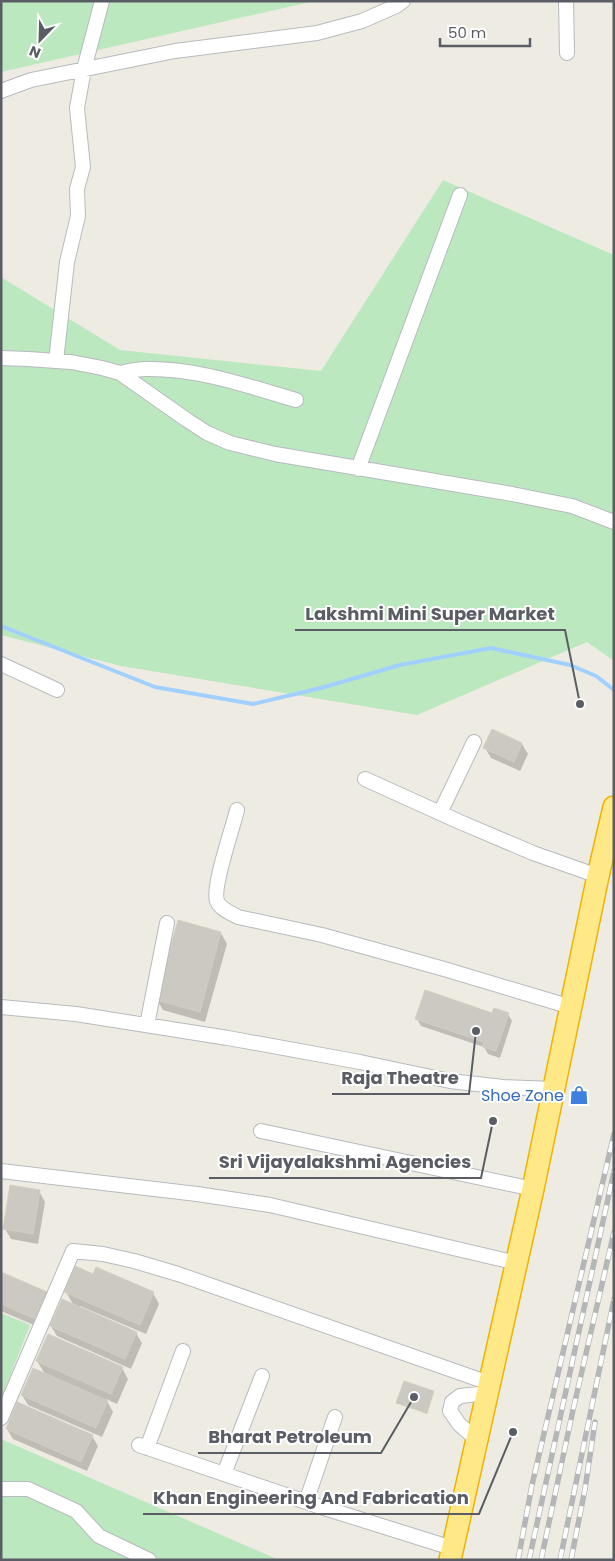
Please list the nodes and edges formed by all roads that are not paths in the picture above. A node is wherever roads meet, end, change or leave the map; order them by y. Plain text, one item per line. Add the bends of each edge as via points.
1 (102, 1) edge
2 (403, 1) edge
3 (566, 1) edge
4 (567, 53) dead end
5 (84, 69) junction
6 (1, 91) edge
7 (460, 195) dead end
8 (1, 358) edge
9 (56, 361) junction
10 (120, 373) junction
11 (296, 400) dead end
12 (358, 469) junction
13 (614, 522) edge
14 (1, 664) edge
15 (57, 690) dead end
16 (474, 742) dead end
17 (365, 779) dead end
18 (614, 807) edge
19 (238, 810) dead end
20 (440, 814) junction
21 (598, 876) junction
22 (166, 923) dead end
23 (1, 1006) edge
24 (571, 1006) junction
25 (147, 1025) junction
26 (554, 1089) junction
27 (261, 1131) dead end
28 (1, 1171) edge
29 (533, 1189) junction
30 (517, 1263) junction
31 (183, 1351) dead end
32 (262, 1376) dead end
33 (488, 1388) junction
34 (336, 1417) dead end
35 (1, 1418) edge
36 (477, 1440) junction
37 (224, 1474) junction
38 (1, 1489) edge
39 (306, 1502) junction
40 (451, 1554) edge
41 (149, 1560) edge

1 - 5 street
2 - 5 street via 362,21 317,33 175,51
3 - 4 street
5 - 6 street via 32,80
5 - 9 street via 77,108 83,167 77,189 78,216 67,262
7 - 12 street
8 - 9 street
9 - 10 street
10 - 11 street via 145,369 202,374
10 - 12 street via 186,420 230,443
12 - 13 street via 572,506
14 - 15 street
16 - 20 street
17 - 20 street
18 - 21 highway
19 - 24 street via 216,886 217,901 226,911 238,917 332,938
20 - 21 street
21 - 24 highway
22 - 25 street
23 - 25 street
24 - 26 highway
25 - 26 street via 450,1081
26 - 29 highway
27 - 29 street
28 - 30 street via 270,1205
29 - 30 highway
30 - 33 highway
31 - 37 street via 143,1446
32 - 37 street
33 - 35 street via 178,1274 103,1254 73,1251
33 - 36 highway
33 - 36 street via 460,1396 452,1402 450,1411
34 - 39 street
36 - 40 highway
37 - 39 street
38 - 41 street via 28,1489 76,1511 99,1536
39 - 40 street

